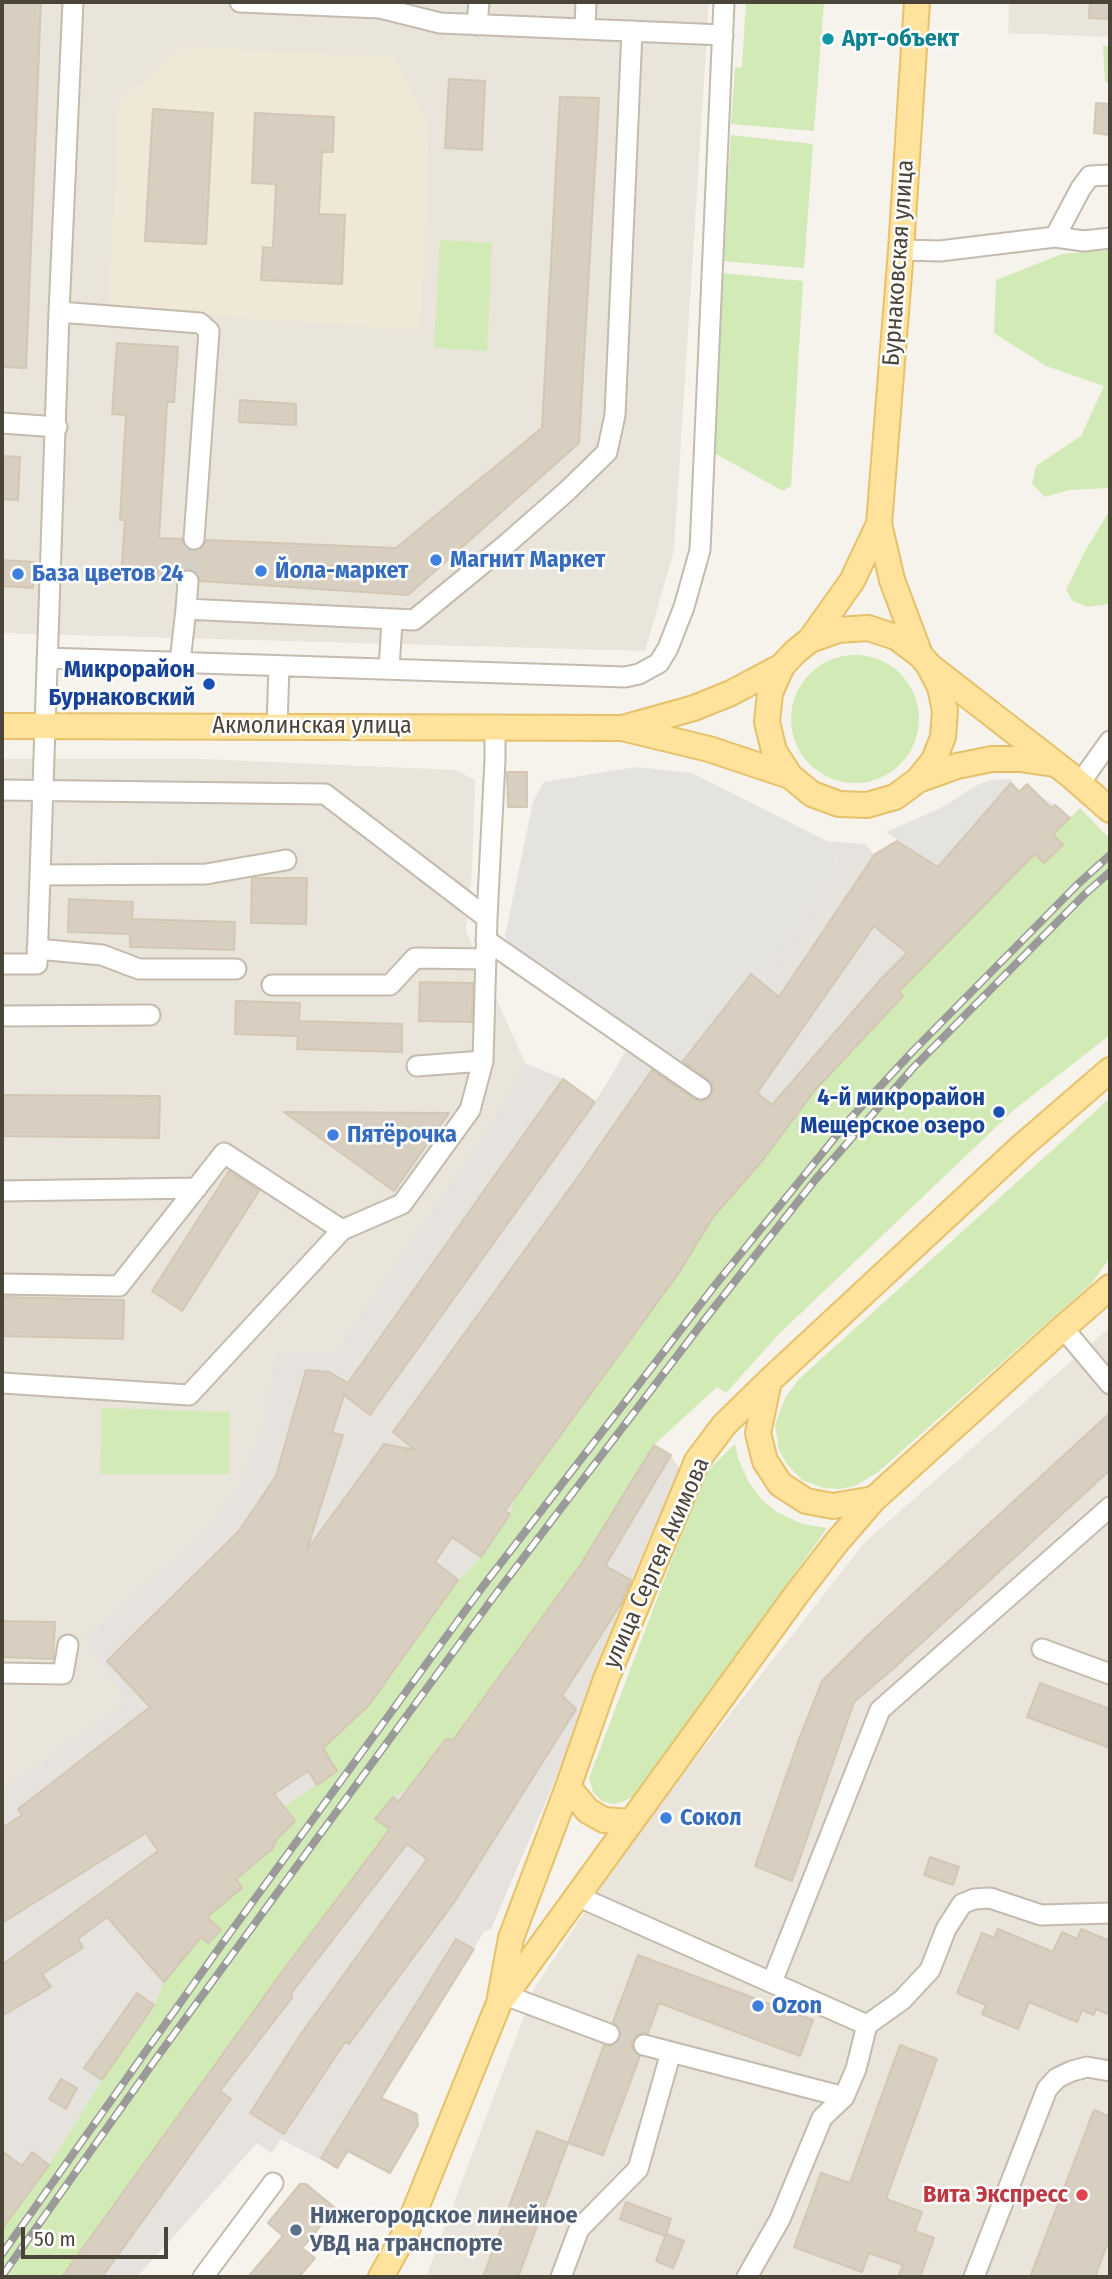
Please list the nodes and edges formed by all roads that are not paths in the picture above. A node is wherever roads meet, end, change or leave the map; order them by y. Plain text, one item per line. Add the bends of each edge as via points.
1 (73, 2) edge
2 (240, 2) edge
3 (269, 2) edge
4 (479, 2) edge
5 (586, 2) edge
6 (724, 2) edge
7 (917, 2) edge
8 (380, 5) edge
9 (477, 25) junction
10 (585, 29) junction
11 (632, 31) junction
12 (723, 35) junction
13 (1110, 175) edge
14 (1055, 237) junction
15 (1110, 239) edge
16 (901, 250) junction
17 (59, 312) junction
18 (2, 423) edge
19 (57, 427) junction
20 (879, 524) junction
21 (194, 539) tunnel mouth
22 (188, 581) tunnel mouth
23 (186, 610) junction
24 (391, 621) junction
25 (810, 640) junction
26 (47, 658) junction
27 (924, 660) junction
28 (180, 662) junction
29 (278, 666) junction
30 (782, 666) junction
31 (389, 669) junction
32 (2, 726) edge
33 (277, 726) junction
34 (45, 727) junction
35 (495, 727) junction
36 (622, 728) junction
37 (1110, 741) edge
38 (1054, 764) junction
39 (790, 776) junction
40 (918, 780) junction
41 (1080, 783) junction
42 (2, 790) edge
43 (43, 790) junction
44 (1110, 810) edge
45 (286, 860) dead end
46 (40, 875) junction
47 (486, 918) junction
48 (37, 949) junction
49 (486, 949) junction
50 (2, 964) edge
51 (236, 969) dead end
52 (272, 985) dead end
53 (150, 1015) dead end
54 (2, 1016) edge
55 (483, 1061) junction
56 (416, 1066) dead end
57 (1110, 1070) edge
58 (701, 1090) dead end
59 (197, 1188) junction
60 (2, 1191) edge
61 (342, 1230) junction
62 (1110, 1270) edge
63 (2, 1284) edge
64 (1110, 1287) edge
65 (1087, 1308) junction
66 (1063, 1328) junction
67 (1108, 1377) edge
68 (769, 1381) junction
69 (2, 1384) edge
70 (874, 1499) junction
71 (1110, 1507) edge
72 (68, 1645) dead end
73 (1042, 1649) dead end
74 (2, 1674) edge
75 (1110, 1674) edge
76 (568, 1787) junction
77 (631, 1822) junction
78 (577, 1896) junction
79 (1110, 1913) edge
80 (772, 1982) junction
81 (502, 1999) junction
82 (867, 2025) junction
83 (609, 2034) tunnel mouth
84 (644, 2045) tunnel mouth
85 (671, 2052) junction
86 (1110, 2071) edge
87 (844, 2097) junction
88 (273, 2183) dead end
89 (382, 2276) edge
90 (203, 2277) edge
91 (561, 2277) edge
92 (747, 2277) edge
93 (974, 2277) edge

1 - 17 lane
2 - 3 lane
3 - 8 lane
4 - 9 lane
5 - 10 lane
6 - 12 lane
7 - 16 main road, Бурнаковская улица
8 - 9 lane via 440,23
9 - 10 lane
10 - 11 lane
11 - 12 lane
11 - 24 lane via 615,415 607,452 509,542 414,620
12 - 31 lane via 700,550 668,648 650,670 625,677
13 - 14 lane via 1090,176
14 - 15 lane
14 - 16 lane via 940,251
16 - 20 main road, Бурнаковская улица
17 - 19 lane
17 - 21 lane via 200,323 209,331
18 - 19 lane
19 - 26 lane
20 - 25 main road via 852,582
20 - 27 main road via 892,580
22 - 23 lane
23 - 24 lane
23 - 28 lane
24 - 31 lane
25 - 27 main road via 838,630 867,628 896,637
25 - 30 main road
26 - 28 lane
26 - 34 lane
27 - 38 main road
27 - 40 main road via 940,687 945,711 943,737 934,760
28 - 29 lane
29 - 31 lane
29 - 33 lane
30 - 36 main road via 694,708
30 - 39 main road via 770,693 767,722 774,751
32 - 34 main road, Акмолинская улица
33 - 34 main road, Акмолинская улица
33 - 35 main road, Акмолинская улица
34 - 43 lane
35 - 36 main road, Акмолинская улица
35 - 47 lane
36 - 39 main road via 709,749
37 - 41 lane
38 - 40 main road via 992,759
38 - 41 main road
39 - 40 main road via 812,794 839,804 867,805 895,797
41 - 44 main road
42 - 43 lane
43 - 46 lane
43 - 47 lane via 325,794
45 - 46 lane via 206,874
46 - 48 lane
47 - 49 lane
48 - 50 lane via 37,964
48 - 51 lane via 102,955 139,969
49 - 52 lane via 415,958 390,985
49 - 55 lane
49 - 58 lane
53 - 54 lane
55 - 56 lane
55 - 61 lane via 470,1110 402,1204
57 - 68 main road, улица Сергея Акимова
59 - 60 lane
59 - 61 lane via 224,1153
59 - 63 lane via 120,1286
61 - 69 lane via 189,1395
62 - 65 main road
64 - 65 main road, улица Сергея Акимова
65 - 66 main road, улица Сергея Акимова
66 - 67 lane
66 - 70 main road, улица Сергея Акимова
68 - 70 main road via 758,1433 765,1461 780,1485 806,1502 833,1507
68 - 76 main road, улица Сергея Акимова via 724,1425 696,1461 606,1679
70 - 77 main road, улица Сергея Акимова via 796,1595
71 - 80 lane via 880,1710
72 - 74 lane via 63,1674
73 - 75 lane
76 - 77 main road via 588,1811 604,1820
76 - 81 main road, улица Сергея Акимова via 511,1938
77 - 78 main road, улица Сергея Акимова
78 - 80 lane
78 - 81 main road, улица Сергея Акимова
79 - 82 lane via 1041,1915 990,1898 961,1904 930,1970 902,2000
80 - 82 lane
81 - 83 lane
81 - 89 main road, улица Сергея Акимова via 407,2230
82 - 87 lane
84 - 85 lane
85 - 87 lane
85 - 91 lane via 638,2169 579,2229
86 - 93 lane via 1087,2067 1072,2071 1047,2089
87 - 92 lane via 822,2118 780,2219
88 - 90 lane

